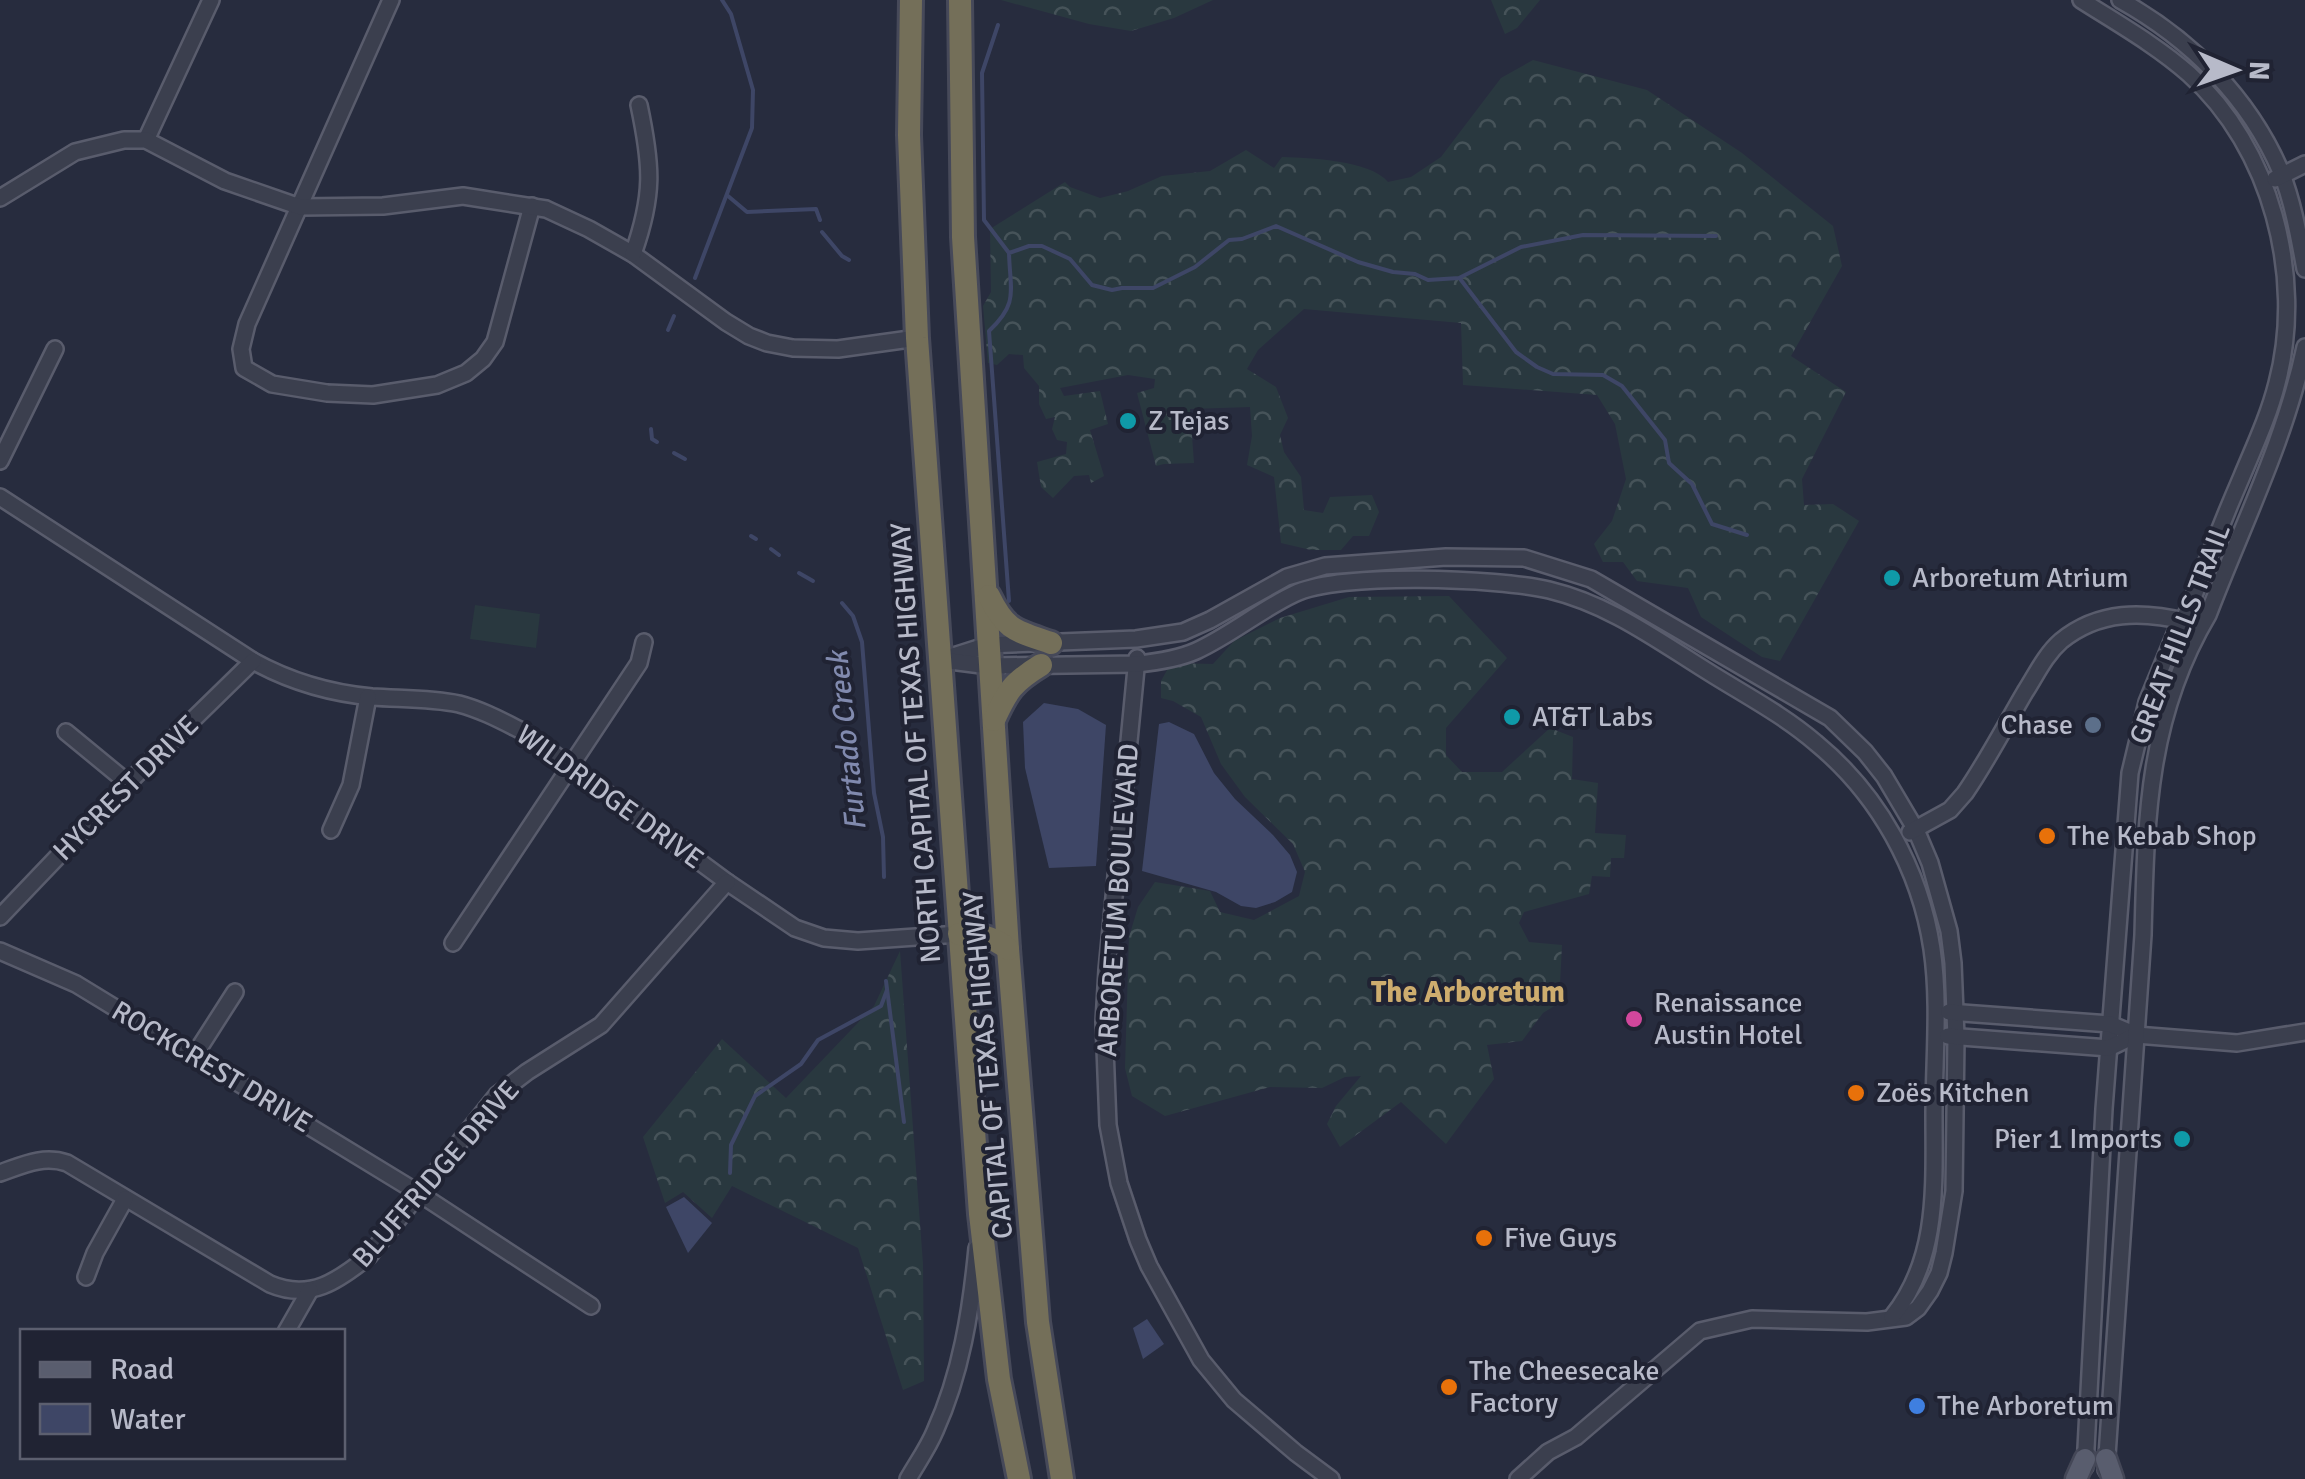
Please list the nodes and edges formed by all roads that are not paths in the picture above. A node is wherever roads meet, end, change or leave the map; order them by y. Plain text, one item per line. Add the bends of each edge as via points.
1 (211, 0) edge
2 (391, 0) edge
3 (911, 0) edge
4 (960, 0) edge
5 (2082, 0) edge
6 (2120, 0) edge
7 (639, 105) dead end
8 (146, 140) junction
9 (2305, 164) edge
10 (2282, 176) junction
11 (2263, 185) junction
12 (0, 198) edge
13 (532, 206) junction
14 (300, 207) junction
15 (632, 254) junction
16 (2305, 269) edge
17 (917, 338) junction
18 (2284, 344) junction
19 (2305, 347) edge
20 (56, 349) dead end
21 (0, 461) edge
22 (0, 497) edge
23 (984, 584) junction
24 (2182, 621) junction
25 (2201, 626) junction
26 (1136, 639) junction
27 (644, 642) dead end
28 (1051, 642) junction
29 (988, 655) junction
30 (941, 660) junction
31 (253, 661) junction
32 (1138, 664) junction
33 (1041, 665) junction
34 (368, 696) junction
35 (993, 724) junction
36 (66, 732) dead end
37 (572, 766) junction
38 (128, 783) junction
39 (331, 830) dead end
40 (1916, 830) junction
41 (1895, 839) junction
42 (728, 882) junction
43 (0, 916) edge
44 (960, 934) junction
45 (453, 943) dead end
46 (1008, 949) junction
47 (0, 951) edge
48 (235, 992) dead end
49 (1935, 1010) junction
50 (1955, 1012) junction
51 (2110, 1024) junction
52 (2305, 1032) edge
53 (1935, 1035) junction
54 (2136, 1035) junction
55 (1956, 1037) junction
56 (2110, 1048) junction
57 (194, 1056) junction
58 (0, 1173) edge
59 (420, 1194) junction
60 (125, 1199) junction
61 (980, 1214) junction
62 (86, 1276) dead end
63 (310, 1290) junction
64 (591, 1306) dead end
65 (1892, 1317) junction
66 (288, 1329) edge
67 (2095, 1472) edge
68 (908, 1479) edge
69 (1019, 1479) edge
70 (1062, 1479) edge
71 (1331, 1479) edge
72 (1518, 1479) edge

1 - 8 street
2 - 14 street
3 - 17 highway, NORTH CAPITAL OF TEXAS HIGHWAY
4 - 23 highway via 962,237
5 - 11 street, GREAT HILLS TRAIL via 2190,74 2236,130
6 - 10 street via 2172,34 2223,82 2249,113
7 - 15 street via 650,196
8 - 12 street via 74,152
8 - 14 street via 225,181
9 - 10 street
10 - 11 street
10 - 16 street
11 - 18 street, GREAT HILLS TRAIL via 2284,260
13 - 14 street via 464,196
13 - 14 street via 495,342 483,360 437,385 373,395 272,384 244,368 247,324
13 - 15 street
15 - 17 street via 738,330 768,343 838,349
17 - 30 highway, NORTH CAPITAL OF TEXAS HIGHWAY
18 - 19 street
18 - 24 street, GREAT HILLS TRAIL via 2270,408
19 - 25 street, GREAT HILLS TRAIL via 2276,446
20 - 21 street
22 - 31 street, WILDRIDGE DRIVE
23 - 28 highway via 1006,624
23 - 29 highway
24 - 25 street
24 - 40 street via 2112,616 2062,641 1965,793
24 - 51 street, GREAT HILLS TRAIL via 2147,702 2130,773
25 - 54 street, GREAT HILLS TRAIL via 2162,720 2153,764
26 - 28 street
26 - 32 street, ARBORETUM BOULEVARD
26 - 40 street via 1183,632 1287,577 1325,566 1524,558 1591,579 1830,718 1884,776
27 - 37 street via 640,663
28 - 29 street
29 - 30 street
29 - 33 street
29 - 35 highway, CAPITAL OF TEXAS HIGHWAY
30 - 44 highway, NORTH CAPITAL OF TEXAS HIGHWAY
31 - 34 street, WILDRIDGE DRIVE via 302,684
31 - 38 street, HYCREST DRIVE
32 - 33 street
32 - 41 street via 1194,652 1298,592 1335,584 1440,580 1548,590 1642,628 1815,741 1873,801
32 - 71 street, ARBORETUM BOULEVARD via 1104,1022 1108,1125 1119,1183 1150,1266 1201,1360 1234,1400
33 - 35 highway via 1009,690
34 - 37 street, WILDRIDGE DRIVE via 437,701 491,714
34 - 39 street via 351,785
35 - 46 highway, CAPITAL OF TEXAS HIGHWAY
36 - 38 street
37 - 42 street, WILDRIDGE DRIVE
37 - 45 street
38 - 43 street, HYCREST DRIVE
40 - 41 street
40 - 50 street via 1950,931
41 - 49 street via 1922,904
42 - 44 street, WILDRIDGE DRIVE via 796,928 824,938
42 - 59 street, BLUFFRIDGE DRIVE via 601,1025 498,1095
44 - 46 highway via 996,939
44 - 61 highway, NORTH CAPITAL OF TEXAS HIGHWAY
46 - 70 highway, CAPITAL OF TEXAS HIGHWAY via 1038,1322
47 - 57 street, ROCKCREST DRIVE via 76,984
48 - 57 street
49 - 50 street
49 - 53 street
50 - 51 street
50 - 55 street
51 - 54 street
51 - 56 street, GREAT HILLS TRAIL
52 - 54 street via 2237,1043
53 - 55 street
53 - 65 street via 1931,1222 1921,1266
54 - 56 street
54 - 67 street, GREAT HILLS TRAIL
55 - 56 street
55 - 65 street via 1954,1190 1944,1253 1918,1308
56 - 67 street, GREAT HILLS TRAIL via 2094,1272
57 - 59 street, ROCKCREST DRIVE
58 - 60 street via 53,1158
59 - 63 street, BLUFFRIDGE DRIVE via 369,1256 346,1276
59 - 64 street, ROCKCREST DRIVE
60 - 62 street
60 - 63 street via 270,1284
61 - 68 street via 967,1325 952,1386
61 - 69 highway, NORTH CAPITAL OF TEXAS HIGHWAY via 999,1380
63 - 66 street
65 - 72 street via 1752,1320 1700,1331

